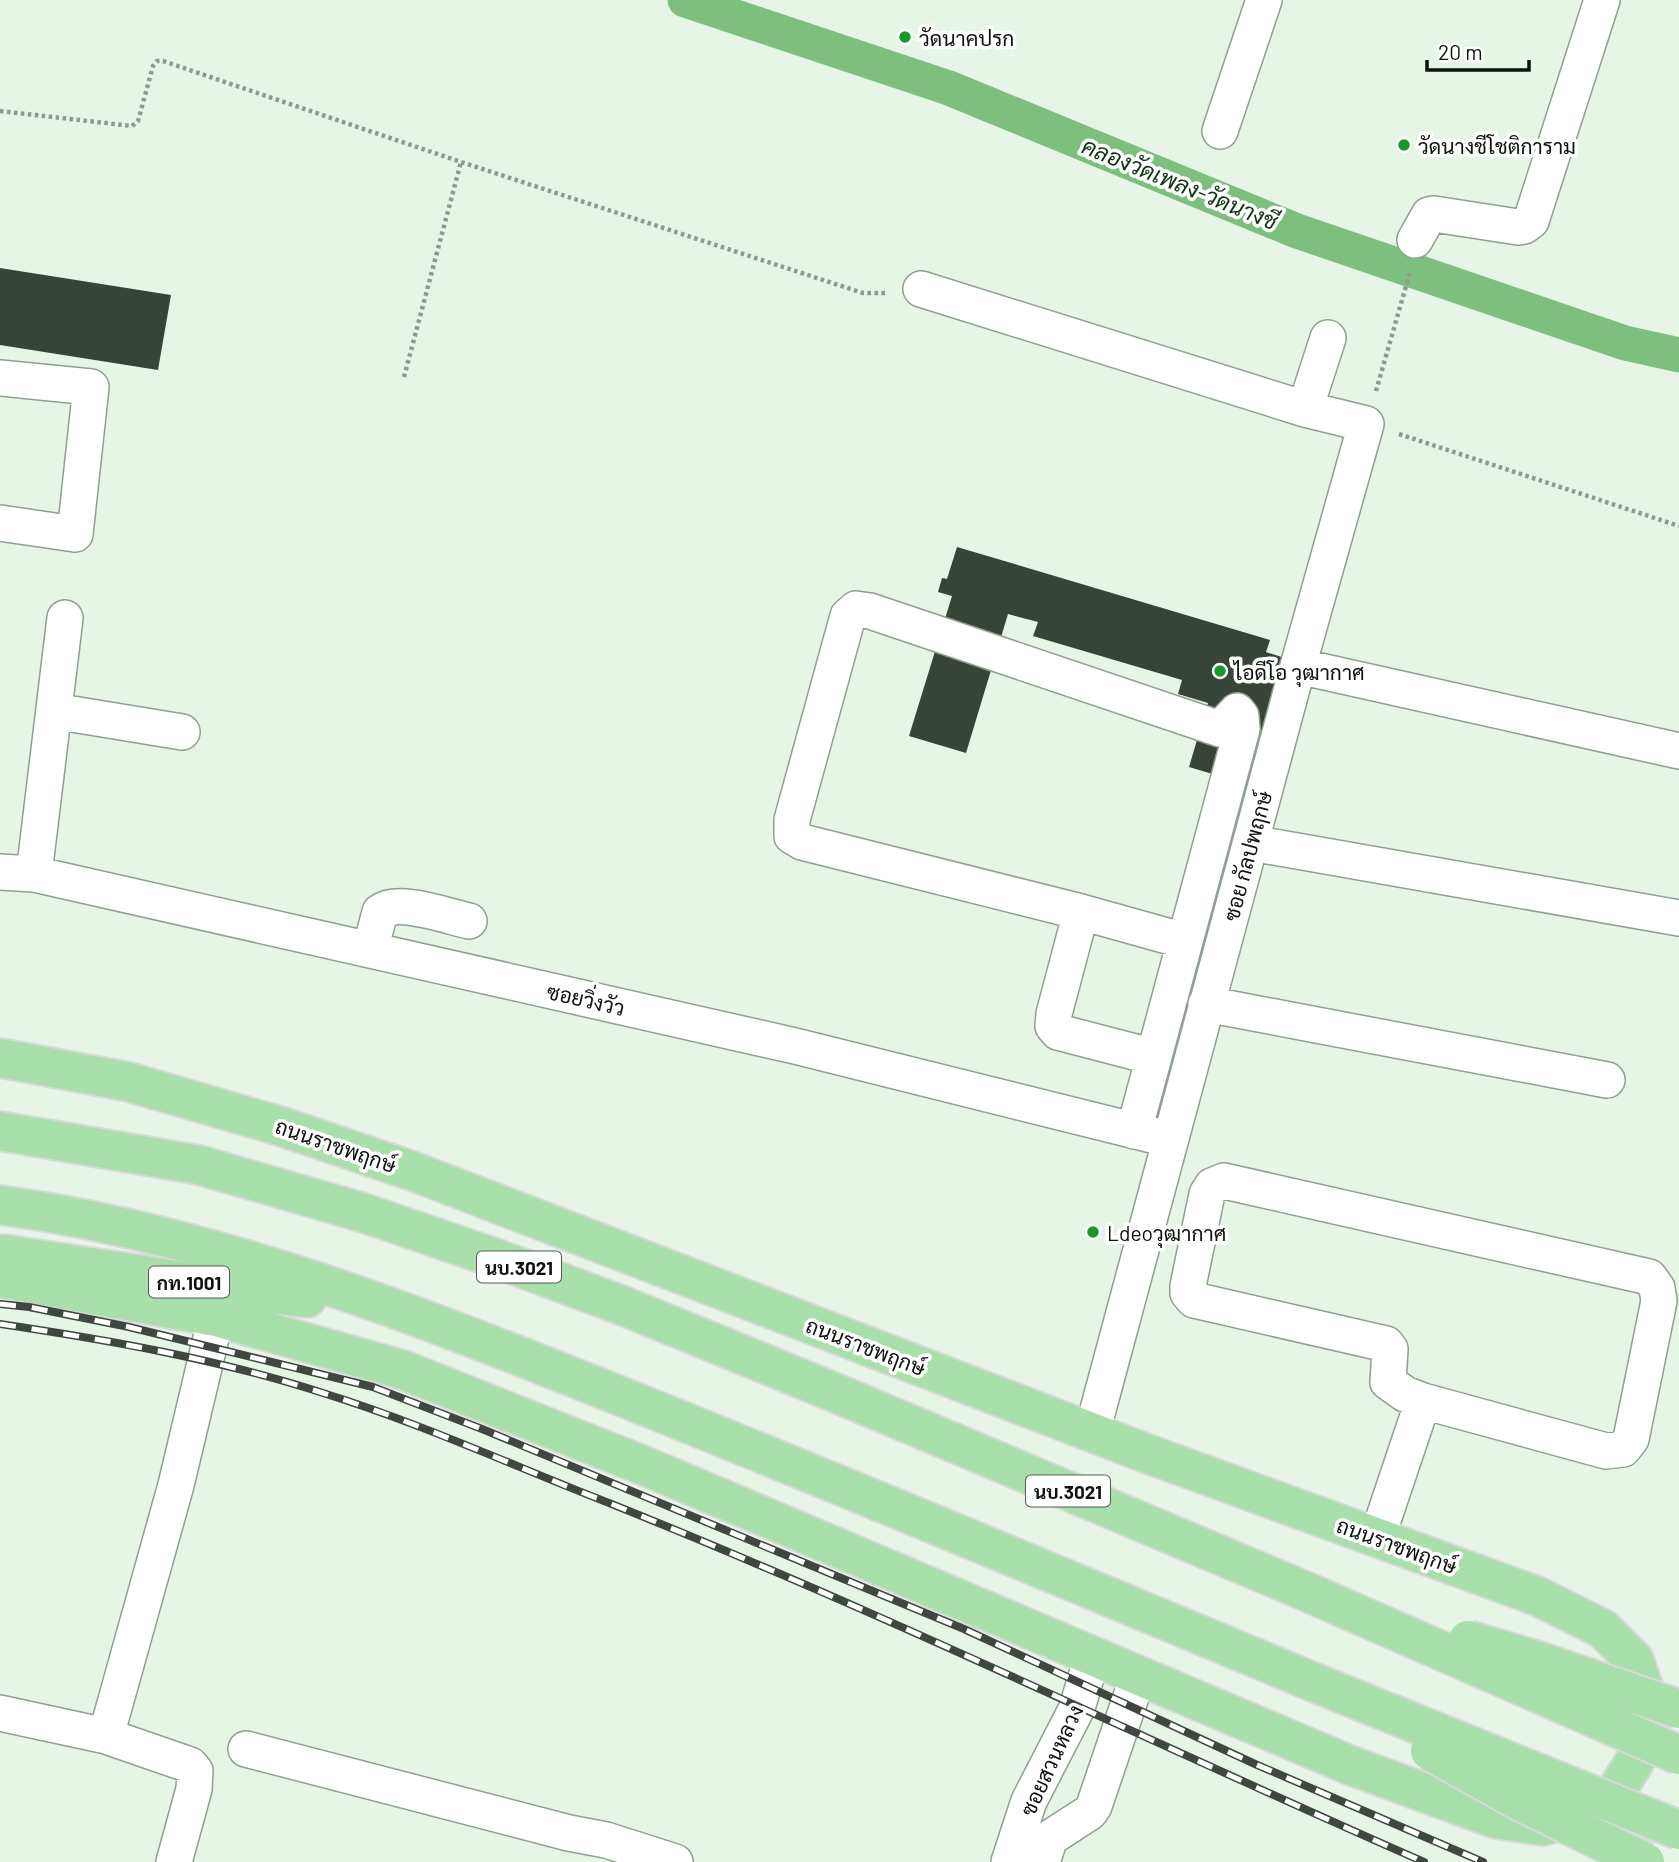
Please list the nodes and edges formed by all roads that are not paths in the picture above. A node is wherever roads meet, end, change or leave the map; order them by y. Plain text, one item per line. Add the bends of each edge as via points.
1 (1264, 0) edge
2 (1602, 0) edge
3 (1220, 131) dead end
4 (1415, 240) dead end
5 (921, 289) road end
6 (1328, 338) dead end
7 (0, 378) edge
8 (1306, 409) junction
9 (0, 523) edge
10 (65, 618) dead end
11 (1298, 666) junction
12 (54, 711) junction
13 (182, 732) dead end
14 (1679, 751) edge
15 (1251, 843) junction
16 (17, 873) edge
17 (1081, 912) junction
18 (1679, 918) edge
19 (469, 921) dead end
20 (1185, 941) junction
21 (370, 950) junction
22 (1206, 1004) junction
23 (1154, 1057) junction
24 (0, 1058) edge
25 (1606, 1080) dead end
26 (0, 1114) edge
27 (0, 1131) edge
28 (1135, 1131) junction
29 (1169, 1139) junction
30 (199, 1165) junction
31 (0, 1205) edge
32 (0, 1253) edge
33 (0, 1278) edge
34 (379, 1305) junction
35 (216, 1317) junction
36 (1423, 1401) junction
37 (1092, 1432) junction
38 (1377, 1538) junction
39 (1305, 1591) junction
40 (1092, 1657) junction
41 (1138, 1676) junction
42 (1313, 1682) junction
43 (1679, 1709) edge
44 (0, 1713) edge
45 (106, 1737) junction
46 (246, 1749) dead end
47 (1679, 1755) edge
48 (1679, 1830) edge
49 (174, 1862) edge
50 (675, 1862) edge
51 (1009, 1862) edge
52 (1042, 1862) edge
53 (1645, 1862) edge

1 - 3 street
2 - 4 street via 1531,221 1518,227 1434,214
5 - 8 street
6 - 8 street
7 - 9 street via 91,387 75,534
8 - 11 street, ซอย กัลปพฤกษ์ via 1366,424
10 - 12 street
11 - 14 street
11 - 15 street, ซอย กัลปพฤกษ์
12 - 13 street
12 - 16 street
15 - 18 street
15 - 22 street, ซอย กัลปพฤกษ์
16 - 21 street, ซอยวิ่งวัว
17 - 20 street
17 - 20 street via 792,836 792,820 844,625 852,612 870,611 1220,729 1237,711 1242,729
17 - 23 street via 1054,1014 1055,1030
19 - 21 street via 390,906 380,912
20 - 23 street
21 - 28 street, ซอยวิ่งวัว via 795,1046
22 - 25 street
22 - 29 street, ซอย กัลปพฤกษ์
23 - 28 street
24 - 37 main road, ถนนราชพฤกษ์ / นบ.3021 via 129,1082 415,1172
26 - 30 main road
27 - 30 main road, นบ.3021
28 - 29 street, ซอยวิ่งวัว
29 - 37 street, ซอย กัลปพฤกษ์
30 - 39 main road, นบ.3021 via 364,1213 621,1305
31 - 34 main road via 195,1246
32 - 34 main road, กท.1001 via 263,1293
33 - 35 main road, ถนนราชพฤกษ์ / นบ.3021
34 - 42 main road via 522,1357
35 - 40 main road, ถนนราชพฤกษ์ / นบ.3021 via 403,1370 647,1467
35 - 45 street via 176,1485
36 - 36 street via 1606,1451 1623,1450 1636,1423 1659,1301 1656,1286 1645,1275 1600,1264 1232,1182 1212,1186 1188,1286 1191,1298 1386,1344 1390,1349 1388,1382
36 - 38 street
37 - 38 main road, ถนนราชพฤกษ์ / นบ.3021
38 - 41 main road, ถนนราชพฤกษ์ / นบ.3021 via 1537,1596 1603,1629 1634,1660 1646,1714 1635,1761 1613,1796 1591,1812 1544,1826 1496,1819 1352,1766
39 - 43 main road, bridge via 1539,1661
39 - 47 main road, นบ.3021, bridge
40 - 41 main road, ถนนราชพฤกษ์ / นบ.3021
40 - 51 street, ซอยสวนหลวง via 1077,1708 1029,1801
41 - 52 street via 1094,1806 1050,1838
42 - 48 main road, bridge
42 - 53 main road, bridge via 1519,1801
44 - 45 street
45 - 49 street via 180,1761 195,1771
46 - 50 street via 606,1840

